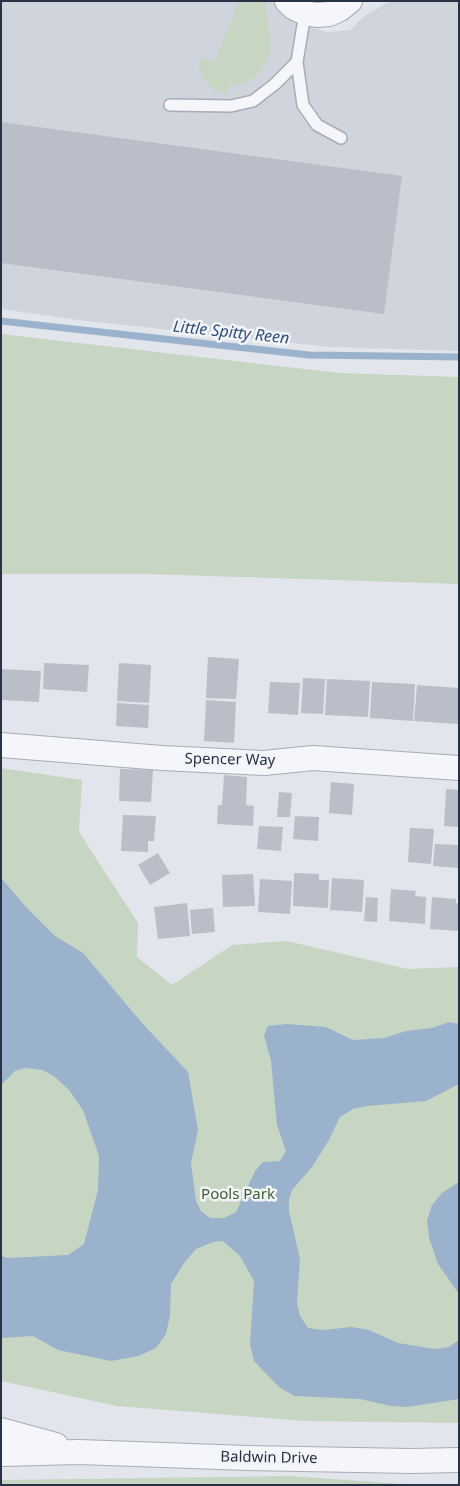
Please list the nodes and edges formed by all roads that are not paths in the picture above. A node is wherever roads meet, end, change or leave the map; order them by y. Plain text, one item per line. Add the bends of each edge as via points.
1 (350, 1) edge
2 (296, 7) edge
3 (297, 62) junction
4 (170, 105) dead end
5 (341, 138) dead end
6 (1, 745) edge
7 (459, 768) edge
8 (1, 1430) edge
9 (79, 1452) junction
10 (1, 1454) edge
11 (459, 1460) edge

1 - 2 street via 329,14 317,15
2 - 3 lane
3 - 4 lane via 253,100 231,106
3 - 5 lane via 303,105 317,125
6 - 7 street, Spencer Way via 162,758 264,763 313,758
8 - 9 street
9 - 10 street
9 - 11 street, Baldwin Drive

